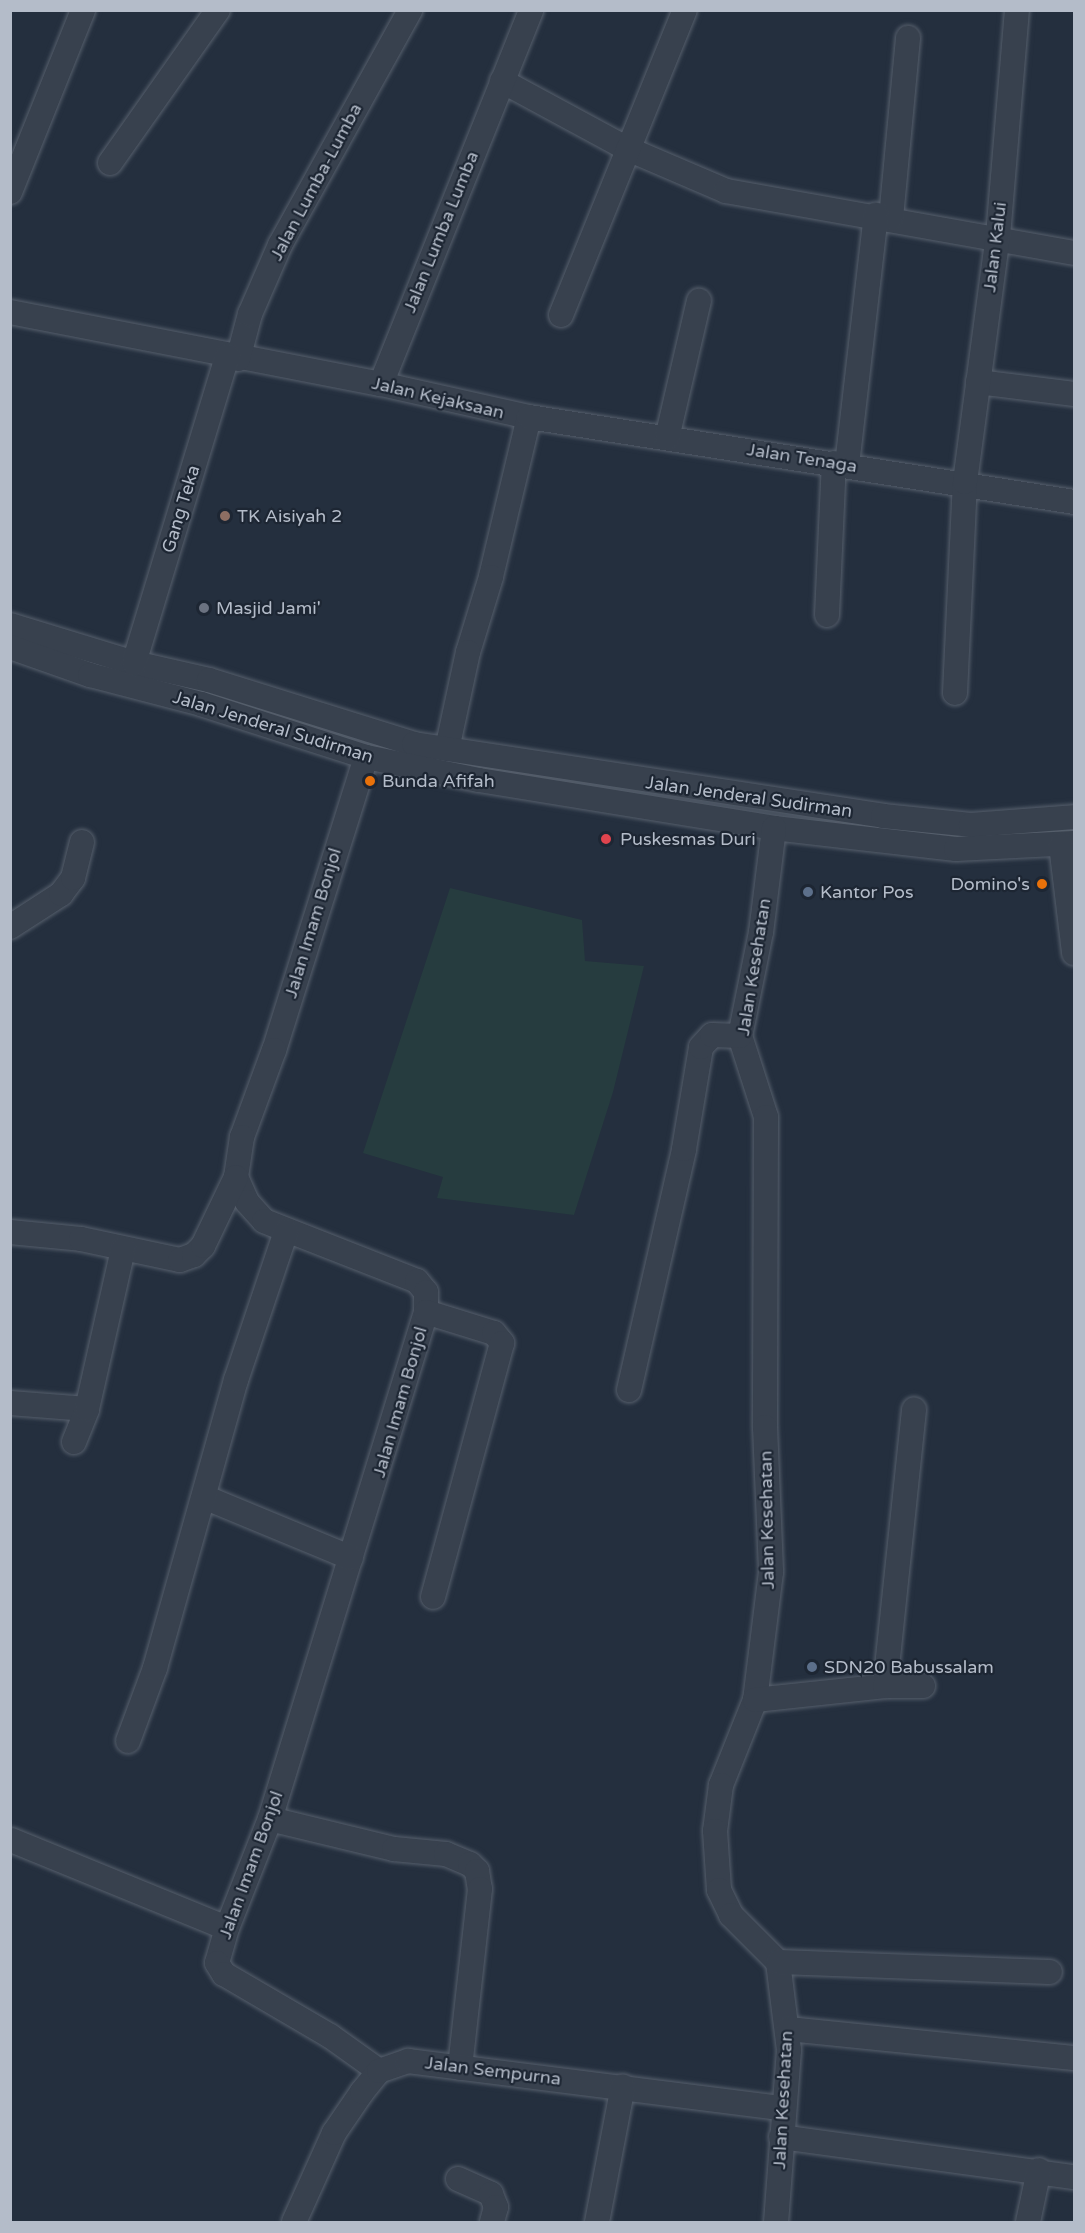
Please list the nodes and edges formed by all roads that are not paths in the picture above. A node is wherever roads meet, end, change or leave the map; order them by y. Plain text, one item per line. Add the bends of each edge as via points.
1 (83, 10) edge
2 (218, 10) edge
3 (410, 10) edge
4 (531, 10) edge
5 (685, 10) edge
6 (1017, 10) edge
7 (908, 38) dead end
8 (502, 81) junction
9 (628, 149) junction
10 (110, 163) dead end
11 (10, 192) edge
12 (884, 216) junction
13 (998, 236) junction
14 (1074, 252) edge
15 (699, 301) dead end
16 (10, 312) edge
17 (561, 315) dead end
18 (233, 358) junction
19 (978, 382) junction
20 (381, 384) junction
21 (1074, 394) edge
22 (529, 417) junction
23 (667, 438) junction
24 (841, 464) junction
25 (965, 482) junction
26 (1074, 502) edge
27 (827, 615) dead end
28 (10, 625) edge
29 (10, 647) edge
30 (134, 663) junction
31 (209, 680) junction
32 (955, 693) dead end
33 (201, 704) junction
34 (447, 749) junction
35 (366, 757) junction
36 (883, 816) junction
37 (1074, 817) edge
38 (774, 828) junction
39 (878, 840) junction
40 (82, 842) dead end
41 (1068, 844) edge
42 (10, 927) edge
43 (1074, 953) edge
44 (740, 1036) junction
45 (236, 1177) junction
46 (286, 1231) junction
47 (10, 1232) edge
48 (123, 1250) junction
49 (426, 1312) junction
50 (629, 1390) dead end
51 (10, 1403) edge
52 (87, 1409) junction
53 (914, 1410) dead end
54 (75, 1442) dead end
55 (204, 1497) junction
56 (351, 1558) junction
57 (433, 1597) dead end
58 (885, 1686) junction
59 (923, 1686) dead end
60 (755, 1700) junction
61 (128, 1741) dead end
62 (270, 1819) junction
63 (11, 1840) edge
64 (227, 1928) junction
65 (778, 1962) junction
66 (1050, 1972) dead end
67 (788, 2029) junction
68 (1074, 2058) edge
69 (460, 2068) junction
70 (379, 2071) junction
71 (623, 2086) junction
72 (782, 2108) junction
73 (781, 2137) junction
74 (1039, 2170) junction
75 (1074, 2177) edge
76 (458, 2179) dead end
77 (294, 2223) edge
78 (492, 2223) edge
79 (597, 2223) edge
80 (776, 2223) edge
81 (1028, 2223) edge

1 - 11 street
2 - 10 street
3 - 18 street, Jalan Lumba-Lumba via 280,245
4 - 8 street, Jalan Lumba Lumba
5 - 9 street
6 - 13 street, Jalan Kalui
7 - 12 street
8 - 9 street
8 - 20 street, Jalan Lumba Lumba
9 - 12 street via 726,191 842,214
9 - 17 street
12 - 13 street
12 - 24 street
13 - 14 street
13 - 19 street, Jalan Kalui
15 - 23 street
16 - 18 street, Jalan Kejaksaan
18 - 20 street, Jalan Kejaksaan
18 - 30 street, Gang Teka
19 - 21 street
19 - 25 street, Jalan Kalui
20 - 22 street, Jalan Kejaksaan
22 - 23 street, Jalan Tenaga
22 - 34 street, Jalan Kejaksaan
23 - 24 street, Jalan Tenaga
24 - 25 street, Jalan Tenaga
24 - 27 street
25 - 26 street, Jalan Tenaga
25 - 32 street, Jalan Kalui
28 - 30 street, Jalan Jenderal Sudirman
29 - 33 street, Jalan Jenderal Sudirman via 90,675
30 - 31 street, Jalan Jenderal Sudirman
31 - 33 street
31 - 34 street, Jalan Jenderal Sudirman via 370,733
33 - 35 street, Jalan Jenderal Sudirman
34 - 36 street, Jalan Jenderal Sudirman via 559,770
35 - 38 street, Jalan Jenderal Sudirman via 480,780
35 - 45 street, Jalan Imam Bonjol via 274,1050 242,1137
36 - 37 street, Jalan Jenderal Sudirman via 971,825
36 - 39 street
38 - 39 street, Jalan Jenderal Sudirman
38 - 44 street, Jalan Kesehatan via 761,932
39 - 41 street, Jalan Jenderal Sudirman via 956,849
40 - 42 street via 73,878 62,894
41 - 43 street
44 - 50 street via 712,1035 701,1047 684,1149
44 - 60 street, Jalan Kesehatan via 766,1117 765,1416 771,1572
45 - 46 street, Jalan Imam Bonjol via 247,1202 264,1221
45 - 48 street via 219,1218 194,1256 180,1260
46 - 49 street, Jalan Imam Bonjol via 417,1281 426,1292
46 - 55 street via 236,1380
47 - 48 street via 81,1239
48 - 52 street
49 - 56 street, Jalan Imam Bonjol
49 - 57 street via 494,1333 502,1342
51 - 52 street
52 - 54 street
53 - 58 street
55 - 56 street
55 - 61 street via 155,1668
56 - 62 street, Jalan Imam Bonjol
58 - 59 street
58 - 60 street
60 - 65 street, Jalan Kesehatan via 721,1785 715,1831 719,1890 731,1915
62 - 64 street, Jalan Imam Bonjol
62 - 69 street via 394,1849 446,1854 477,1870 480,1889
63 - 64 street
64 - 70 street, Jalan Imam Bonjol via 218,1963 224,1974 330,2036
65 - 66 street
65 - 67 street, Jalan Kesehatan
67 - 68 street
67 - 72 street, Jalan Kesehatan
69 - 70 street, Jalan Sempurna via 408,2061
69 - 71 street, Jalan Sempurna
70 - 77 street via 334,2133
71 - 72 street, Jalan Sempurna
71 - 79 street
72 - 73 street, Jalan Kesehatan
73 - 74 street
73 - 80 street, Jalan Kesehatan
74 - 75 street
74 - 81 street
76 - 78 street via 491,2194 496,2206

